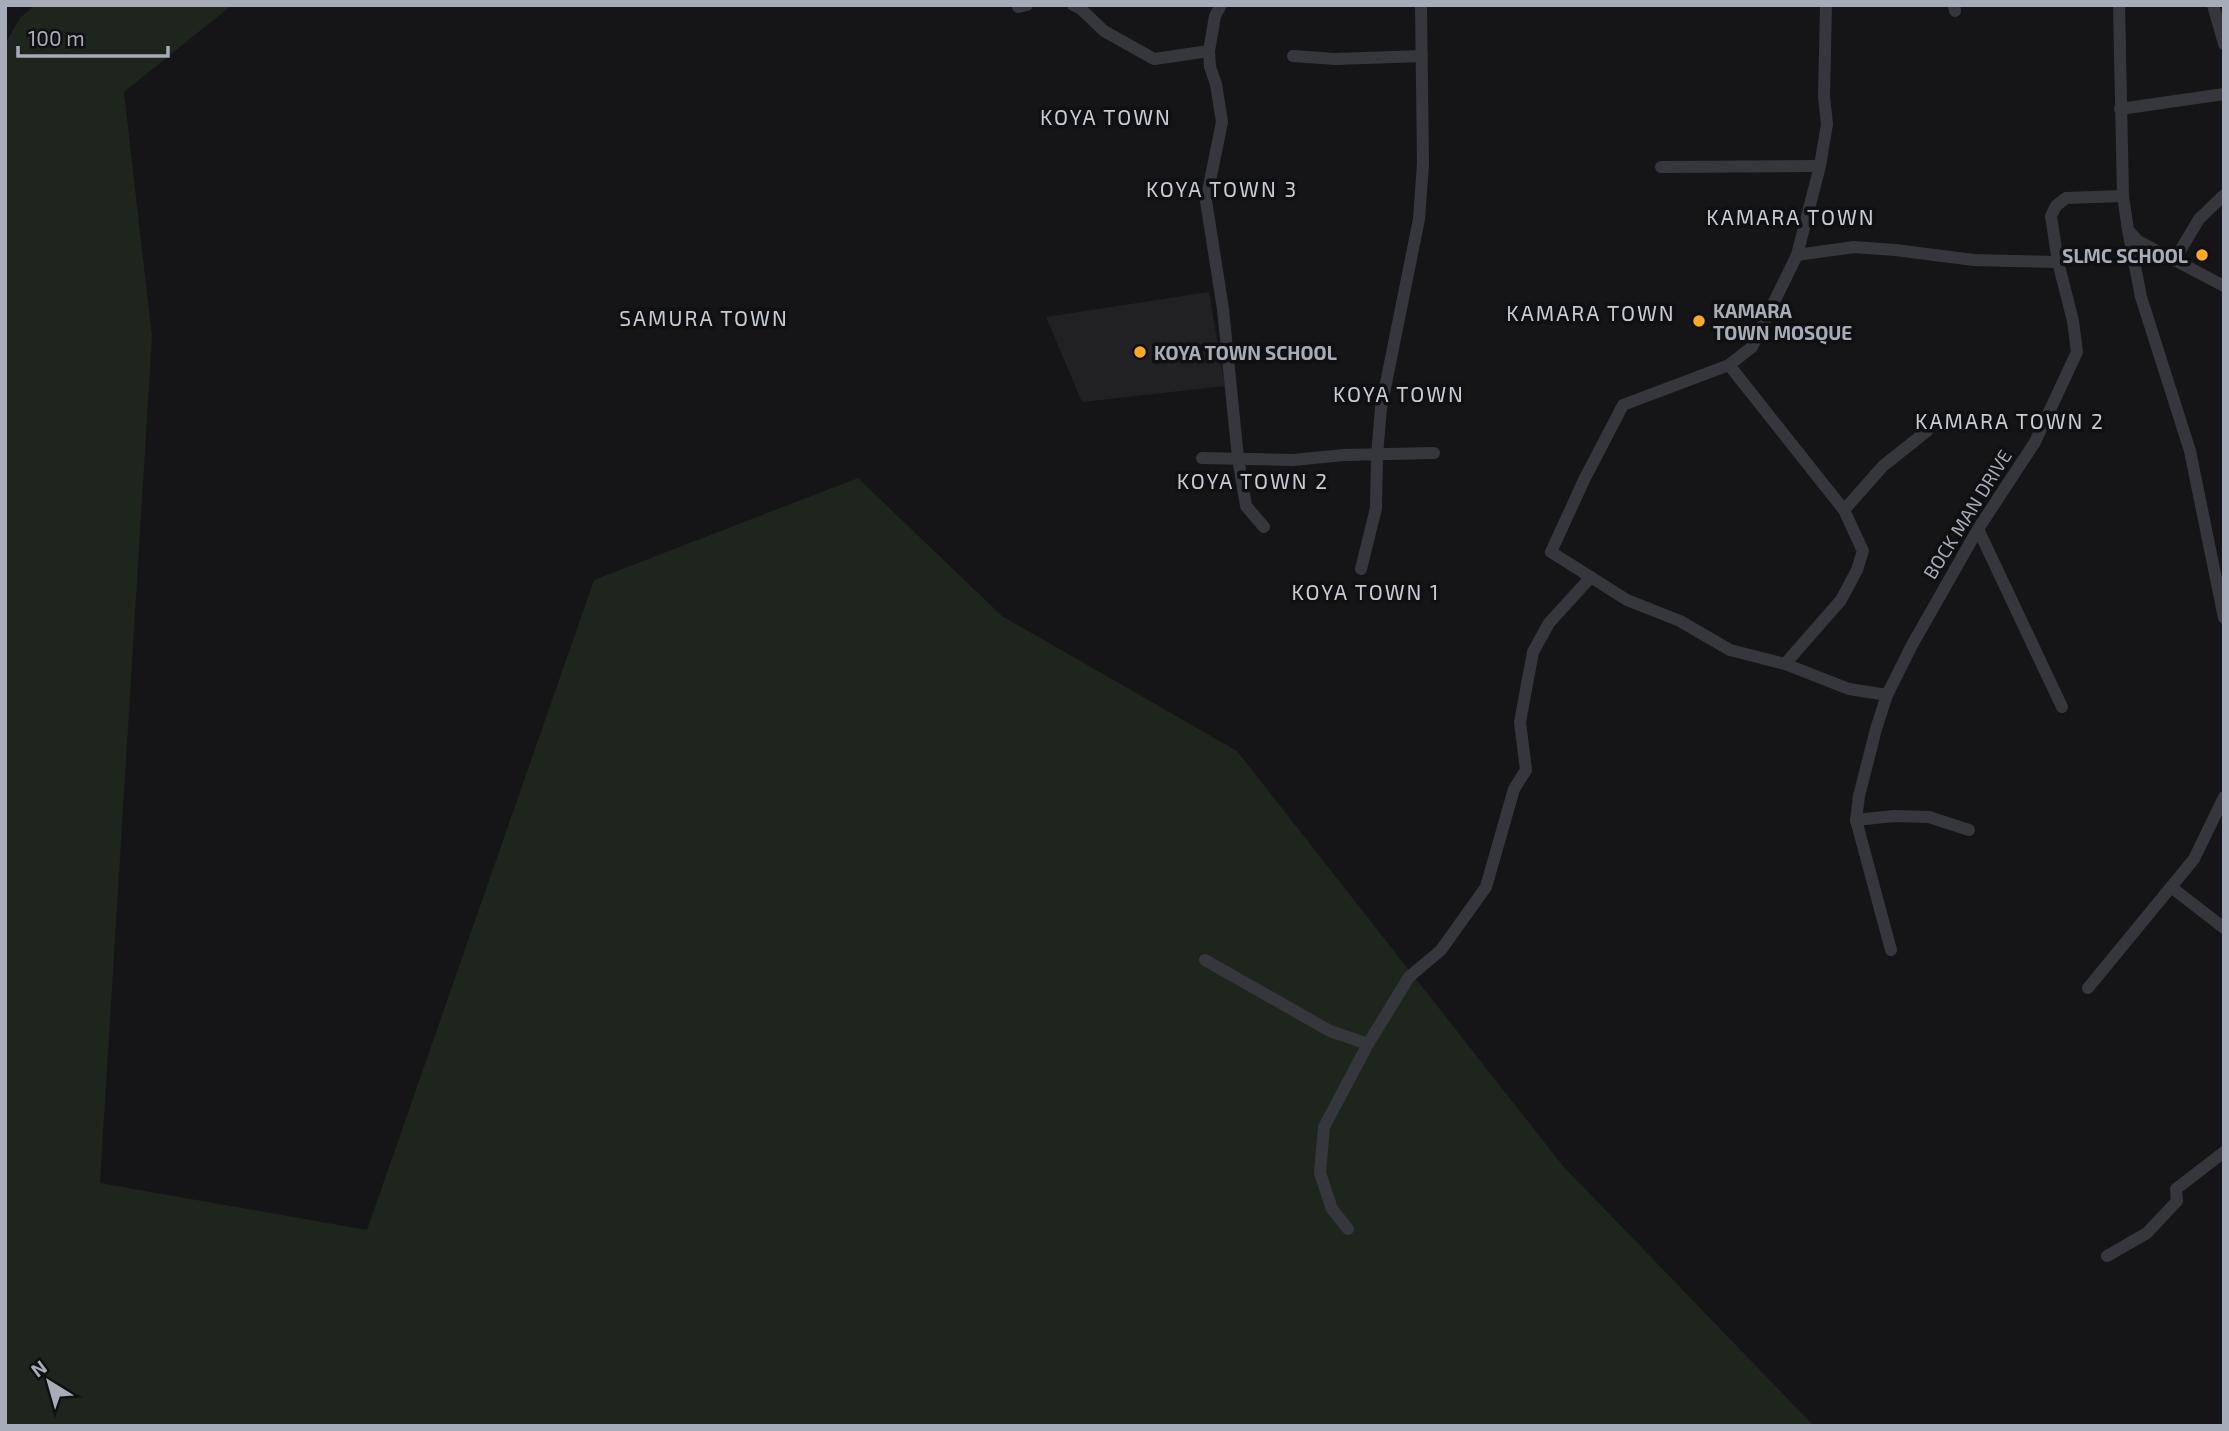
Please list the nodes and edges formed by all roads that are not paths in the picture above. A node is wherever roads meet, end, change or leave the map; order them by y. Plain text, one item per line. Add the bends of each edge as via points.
1 (1073, 5) edge
2 (1221, 5) edge
3 (1421, 5) edge
4 (1826, 5) edge
5 (2119, 5) edge
6 (2213, 5) edge
7 (2224, 44) edge
8 (1209, 51) junction
9 (1293, 56) dead end
10 (1422, 56) junction
11 (2224, 94) edge
12 (2120, 109) junction
13 (1820, 166) junction
14 (1661, 167) dead end
15 (2224, 195) edge
16 (2123, 196) junction
17 (2128, 230) junction
18 (1797, 255) junction
19 (2058, 261) junction
20 (2174, 261) junction
21 (2224, 286) edge
22 (1729, 365) junction
23 (1927, 430) dead end
24 (1434, 453) dead end
25 (1377, 454) junction
26 (1202, 458) dead end
27 (1238, 458) junction
28 (1844, 510) junction
29 (1264, 527) dead end
30 (1978, 529) junction
31 (1361, 569) dead end
32 (1591, 577) junction
33 (2224, 618) edge
34 (1785, 664) junction
35 (1887, 695) junction
36 (2062, 707) dead end
37 (2224, 797) edge
38 (1856, 820) junction
39 (1969, 830) dead end
40 (2171, 887) junction
41 (2224, 928) edge
42 (1891, 950) dead end
43 (1205, 960) dead end
44 (2088, 988) dead end
45 (1367, 1044) junction
46 (2224, 1152) edge
47 (1348, 1229) dead end
48 (2108, 1256) dead end

1 - 8 street via 1104,31 1153,59
2 - 8 street
3 - 10 street
4 - 13 street via 1827,124
5 - 12 street
6 - 7 street
8 - 27 street via 1222,122 1206,201 1223,309
9 - 10 street
10 - 25 street via 1419,219 1381,408
11 - 12 street
12 - 16 street
13 - 14 street
13 - 18 street
15 - 20 street via 2199,219
16 - 17 street
16 - 19 street via 2066,198 2056,206 2050,216
17 - 20 street via 2138,242
17 - 33 street via 2141,297 2190,451
18 - 19 street via 1854,247 1974,260
18 - 22 street via 1752,347
19 - 30 street, BOCK MAN DRIVE via 2077,352 2035,442
20 - 21 street
22 - 28 street
22 - 32 street via 1623,405 1551,552
23 - 28 street via 1883,467
24 - 25 street
25 - 27 street via 1293,460
25 - 31 street via 1376,508
26 - 27 street
27 - 29 street via 1246,506
28 - 34 street via 1863,551 1857,570 1841,600
30 - 35 street, BOCK MAN DRIVE
30 - 36 street
32 - 34 street via 1627,600 1680,621 1730,650
32 - 45 street via 1549,622 1533,652 1520,722 1525,770 1514,789 1486,887 1441,950 1409,977
34 - 35 street via 1849,689
35 - 38 street, BOCK MAN DRIVE
37 - 40 street via 2194,859
38 - 39 street via 1929,817
38 - 42 street, BOCK MAN DRIVE
40 - 41 street
40 - 44 street
43 - 45 street via 1330,1031
45 - 47 street via 1324,1127 1320,1173 1332,1209
46 - 48 street via 2176,1189 2178,1201 2147,1233

